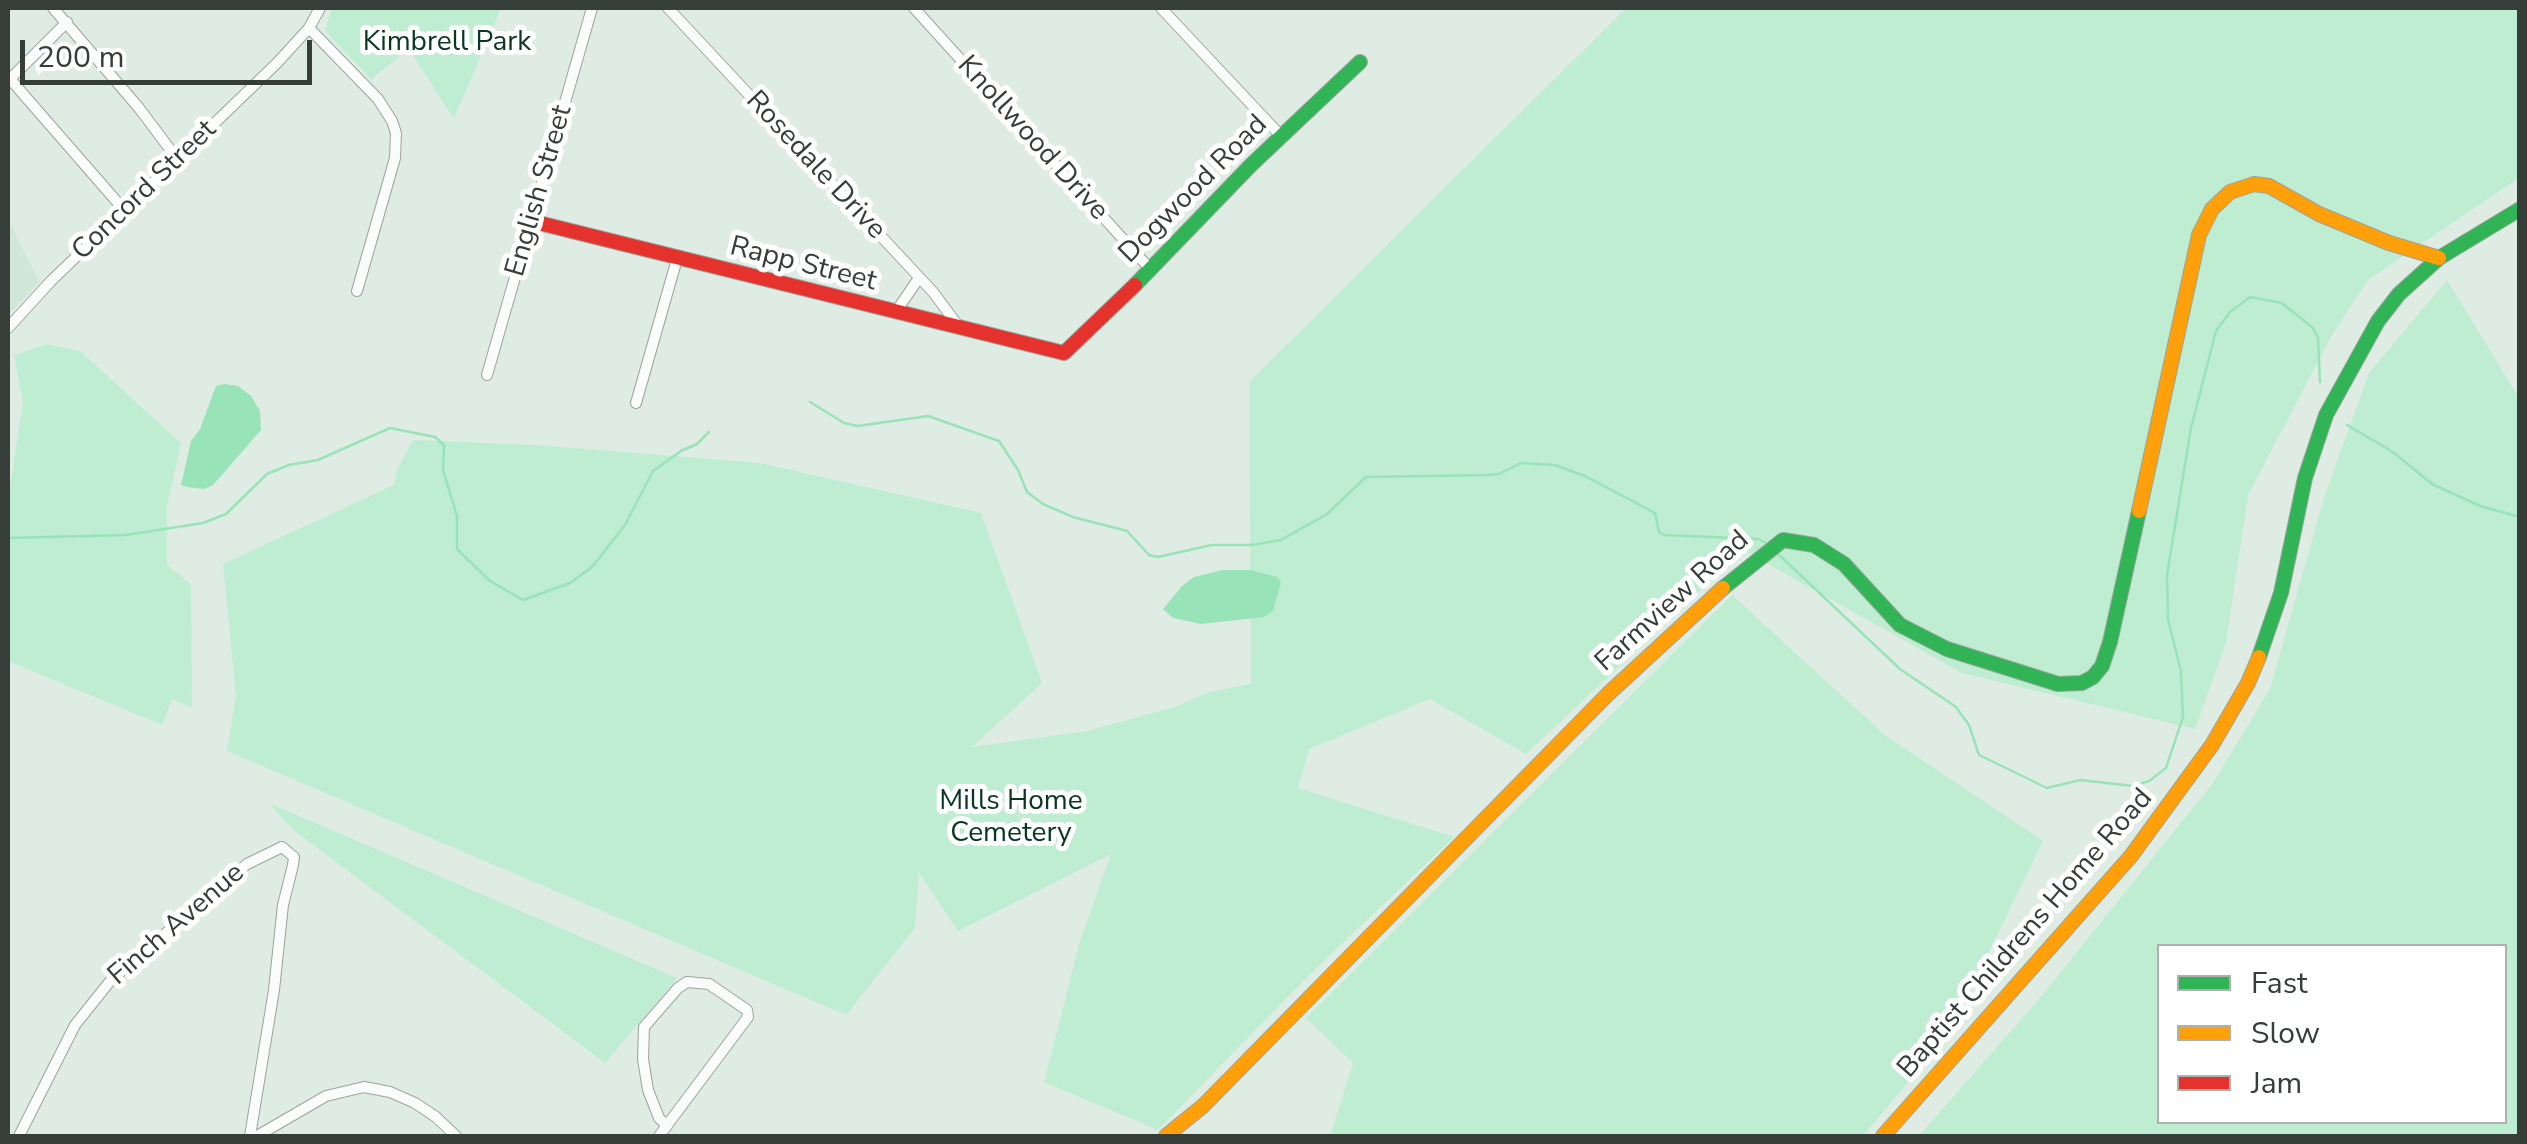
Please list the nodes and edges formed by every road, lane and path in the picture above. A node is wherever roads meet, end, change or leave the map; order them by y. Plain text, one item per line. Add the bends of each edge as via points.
1 (53, 8) edge
2 (320, 8) edge
3 (592, 8) edge
4 (668, 8) edge
5 (914, 8) edge
6 (1161, 8) edge
7 (67, 22) junction
8 (309, 28) junction
9 (1360, 62) dead end
10 (9, 80) edge
11 (1281, 136) junction
12 (178, 160) junction
13 (2520, 209) edge
14 (124, 210) junction
15 (531, 221) junction
16 (2439, 258) junction
17 (677, 260) junction
18 (1152, 270) junction
19 (920, 278) junction
20 (357, 291) dead end
21 (896, 313) junction
22 (8, 328) edge
23 (959, 328) junction
24 (1064, 353) joint
25 (487, 375) dead end
26 (636, 404) dead end
27 (667, 1126) junction
28 (19, 1136) edge
29 (254, 1136) edge
30 (456, 1136) edge
31 (660, 1136) edge
32 (1166, 1136) edge
33 (1884, 1136) edge

1 - 7 street
2 - 8 street, Concord Street
3 - 15 street, English Street
4 - 19 street, Rosedale Drive
5 - 18 street, Knollwood Drive
6 - 11 street
7 - 10 street
7 - 12 street
8 - 12 street, Concord Street
8 - 20 street via 378,100 396,133 395,158
9 - 11 street, Dogwood Road
10 - 14 street
11 - 18 street, Dogwood Road
12 - 14 street, Concord Street
13 - 16 street, Baptist Childrens Home Road
14 - 22 street, Concord Street
15 - 17 street, Rapp Street
15 - 25 street, English Street
16 - 32 street, Farmview Road via 2319,214 2269,186 2230,192 2199,235 2102,666 2082,683 2058,684 1947,649 1900,625 1844,564 1814,545 1783,540 1608,694
16 - 33 street, Baptist Childrens Home Road via 2378,321 2326,415 2304,478 2269,632 2212,744 2131,856
17 - 21 street, Rapp Street
17 - 26 street
18 - 24 street, Dogwood Road
19 - 21 street
19 - 23 street, Rosedale Drive
21 - 23 street, Rapp Street
23 - 24 street, Rapp Street
27 - 27 street via 748,1017 709,984 687,982 644,1027 648,1090
27 - 31 street
28 - 29 street, Finch Avenue via 76,1025 111,980 247,864 282,847 294,857
29 - 30 street via 326,1096 364,1087 415,1103

